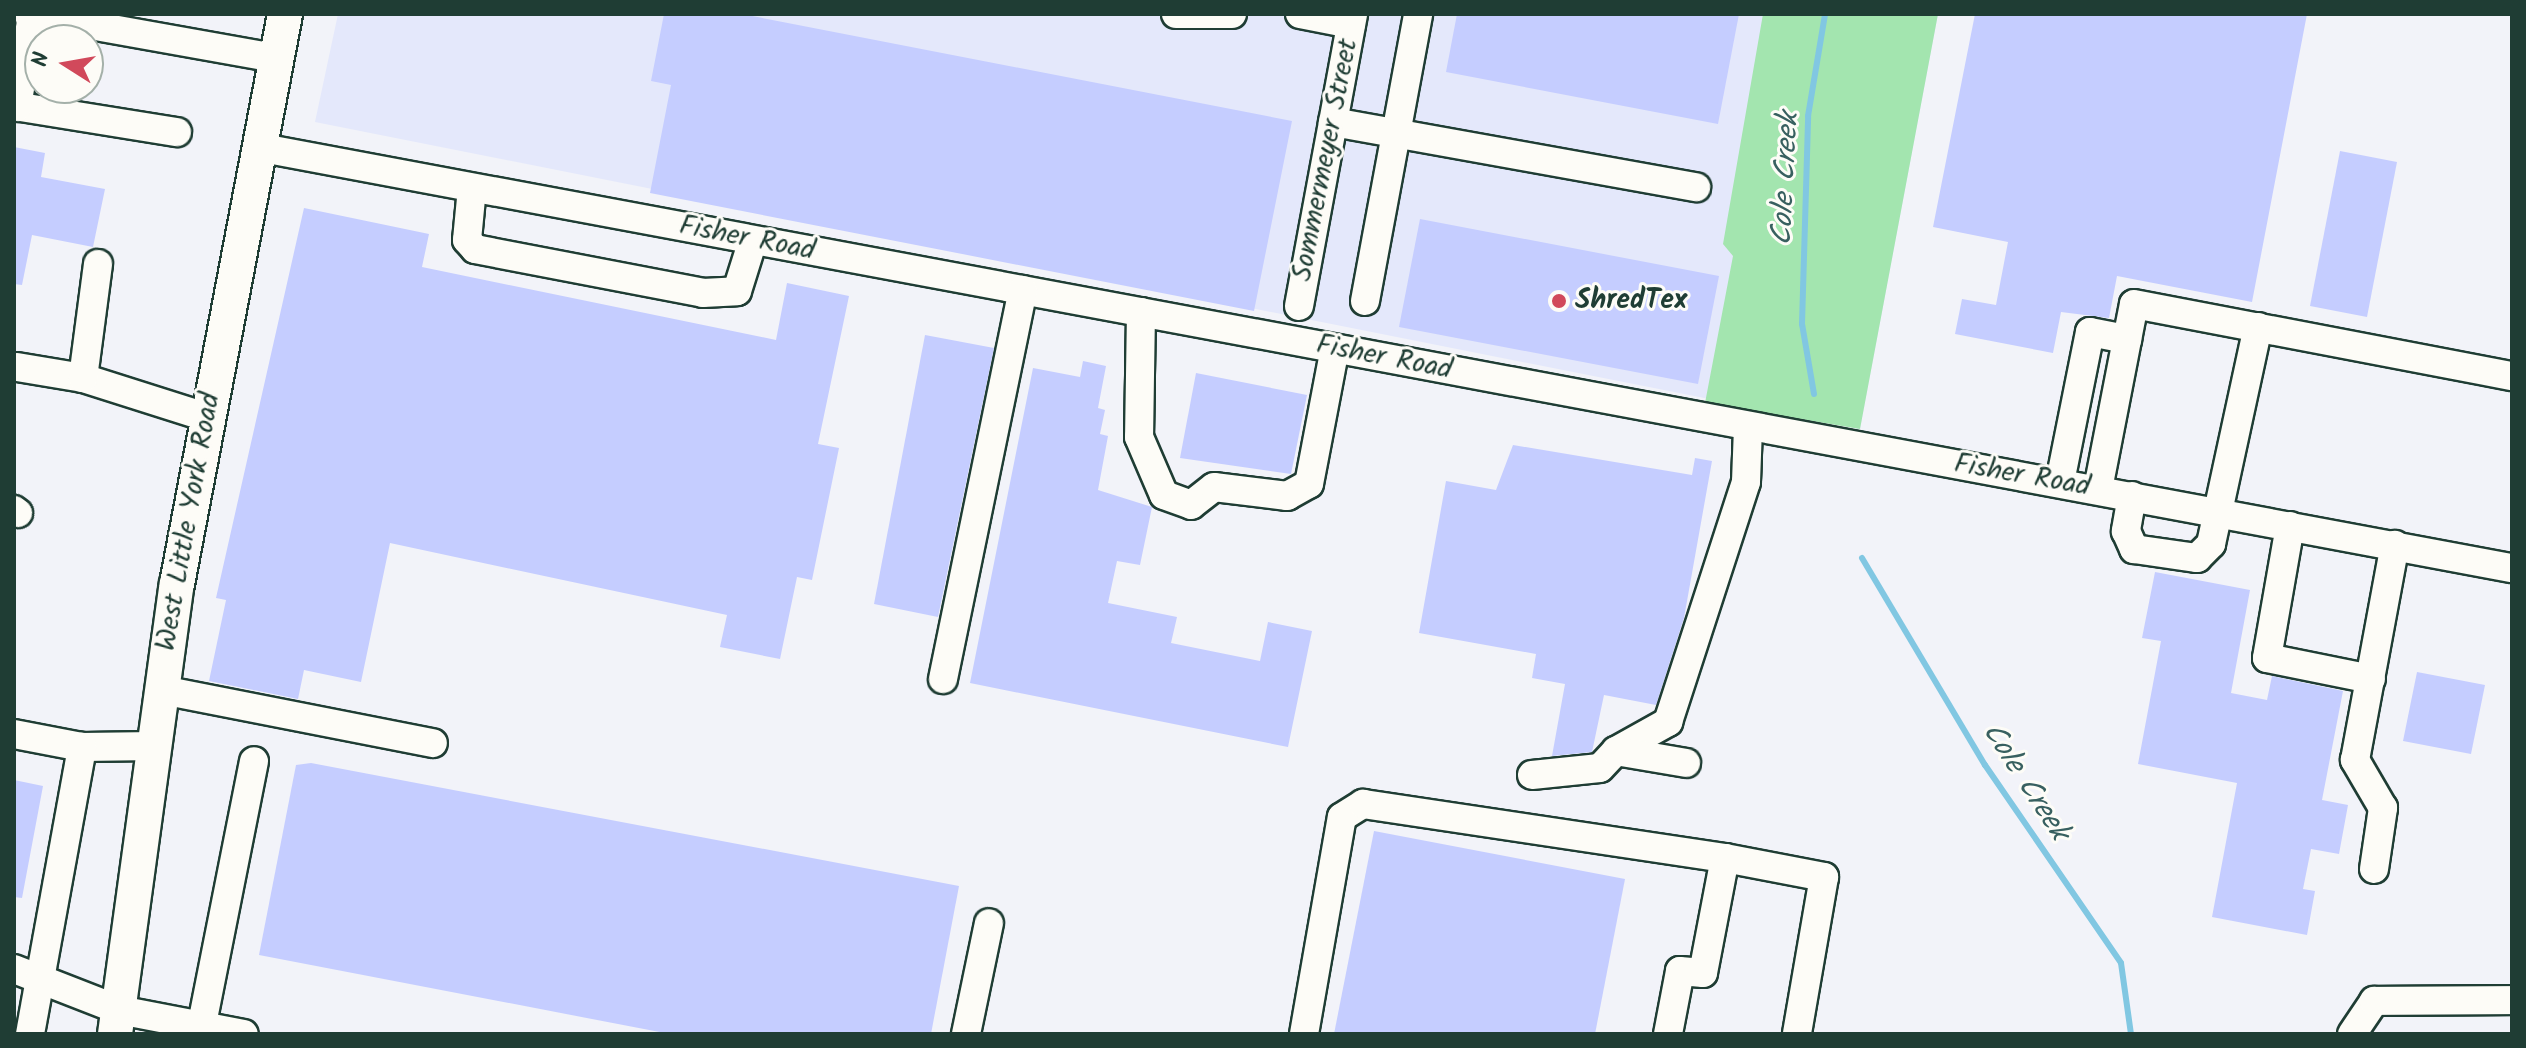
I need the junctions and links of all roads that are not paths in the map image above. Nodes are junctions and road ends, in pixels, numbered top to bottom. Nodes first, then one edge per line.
1 (30, 14) edge
2 (285, 14) edge
3 (1176, 14) edge
4 (1232, 14) edge
5 (1300, 14) edge
6 (1418, 14) edge
7 (1352, 19) edge
8 (275, 58) junction
9 (15, 106) edge
10 (1333, 122) junction
11 (177, 132) dead end
12 (1396, 133) junction
13 (257, 147) junction
14 (1696, 187) dead end
15 (472, 188) junction
16 (753, 240) junction
17 (98, 264) dead end
18 (1023, 290) junction
19 (1365, 301) dead end
20 (1299, 306) dead end
21 (1141, 312) junction
22 (2258, 327) junction
23 (2127, 339) junction
24 (1335, 348) junction
25 (17, 367) dead end
26 (2512, 376) edge
27 (83, 378) junction
28 (206, 417) junction
29 (1748, 428) junction
30 (2060, 482) junction
31 (2098, 489) junction
32 (2132, 496) junction
33 (2221, 513) junction
34 (2290, 526) junction
35 (2395, 545) junction
36 (2512, 568) edge
37 (943, 679) dead end
38 (2371, 679) junction
39 (162, 690) junction
40 (14, 734) edge
41 (433, 743) dead end
42 (155, 746) junction
43 (82, 747) junction
44 (1616, 751) junction
45 (254, 761) dead end
46 (1686, 763) dead end
47 (1532, 775) dead end
48 (1725, 858) junction
49 (2374, 869) dead end
50 (989, 923) dead end
51 (28, 971) edge
52 (2512, 1000) edge
53 (117, 1022) edge
54 (200, 1030) edge
55 (30, 1034) edge
56 (244, 1034) edge
57 (966, 1034) edge
58 (1304, 1034) edge
59 (1668, 1034) edge
60 (1797, 1034) edge
61 (2352, 1034) edge

1 - 8 street
1 - 9 street
2 - 8 main road, West Little York Road
3 - 4 street
5 - 7 street
6 - 12 street
7 - 10 street, Sommermeyer Street
8 - 13 main road, West Little York Road
9 - 11 street
10 - 12 street
10 - 20 street, Sommermeyer Street
12 - 14 street
12 - 19 street
13 - 15 street, Fisher Road
13 - 28 main road, West Little York Road
15 - 16 street, Fisher Road
15 - 16 street
16 - 18 street, Fisher Road
17 - 27 street
18 - 21 street, Fisher Road
18 - 37 street
21 - 24 street, Fisher Road
21 - 24 street
22 - 23 street
22 - 26 street
22 - 33 street
23 - 30 street
23 - 31 street
24 - 29 street, Fisher Road
25 - 27 street
27 - 28 street
28 - 39 main road, West Little York Road
29 - 30 street, Fisher Road
29 - 44 street
30 - 31 street, Fisher Road
31 - 32 street, Fisher Road
32 - 33 street, Fisher Road
32 - 33 street
33 - 34 street, Fisher Road
34 - 35 street, Fisher Road
34 - 38 street
35 - 36 street, Fisher Road
35 - 38 street
38 - 49 street
39 - 41 street
39 - 42 main road, West Little York Road
40 - 43 street
42 - 43 street
42 - 53 main road, West Little York Road
43 - 51 street
44 - 46 street
44 - 47 street
45 - 54 street
48 - 58 street
48 - 59 street
48 - 60 street
50 - 57 street
51 - 53 street
51 - 55 street
52 - 61 street
53 - 54 street
54 - 56 street

